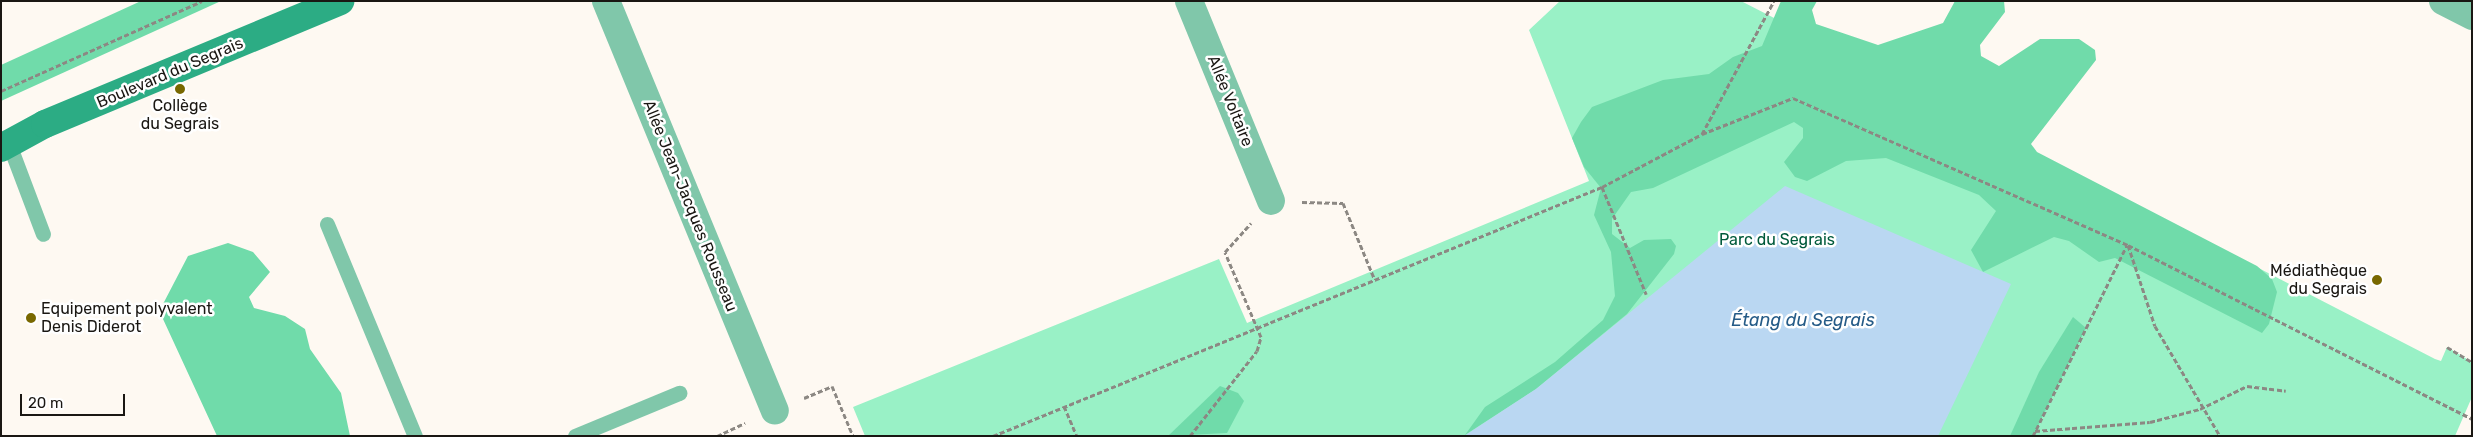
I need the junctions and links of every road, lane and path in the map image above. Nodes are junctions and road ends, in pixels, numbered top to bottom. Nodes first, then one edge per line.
1 (202, 1) edge
2 (340, 1) edge
3 (606, 1) edge
4 (1189, 1) edge
5 (1774, 1) edge
6 (2443, 1) edge
7 (2472, 16) edge
8 (1, 91) edge
9 (1702, 134) junction
10 (5, 146) edge
11 (1602, 187) junction
12 (1271, 201) junction
13 (327, 224) dead end
14 (43, 234) dead end
15 (2128, 245) junction
16 (1374, 278) junction
17 (1646, 294) dead end
18 (1257, 326) junction
19 (2447, 347) dead end
20 (2472, 362) edge
21 (2286, 391) dead end
22 (679, 393) dead end
23 (1064, 406) junction
24 (2200, 409) junction
25 (775, 411) dead end
26 (2472, 419) edge
27 (2036, 430) junction
28 (415, 436) edge
29 (576, 436) edge
30 (993, 436) edge
31 (1077, 436) edge
32 (1190, 436) edge
33 (2033, 436) edge
34 (2220, 436) edge

1 - 8 path
2 - 10 street, Boulevard du Segrais
3 - 25 street, Allée Jean-Jacques Rousseau
4 - 12 street, Allée Voltaire
5 - 9 path
6 - 7 street
9 - 11 path
9 - 15 path
10 - 14 lane
11 - 16 path
11 - 17 path
12 - 16 path
12 - 18 path
13 - 28 lane
15 - 24 path
15 - 26 path
15 - 27 path
16 - 18 path
18 - 23 path
18 - 32 path
19 - 20 path
21 - 24 path
22 - 29 lane
23 - 30 path
23 - 31 path
24 - 27 path
24 - 34 path
27 - 33 path

